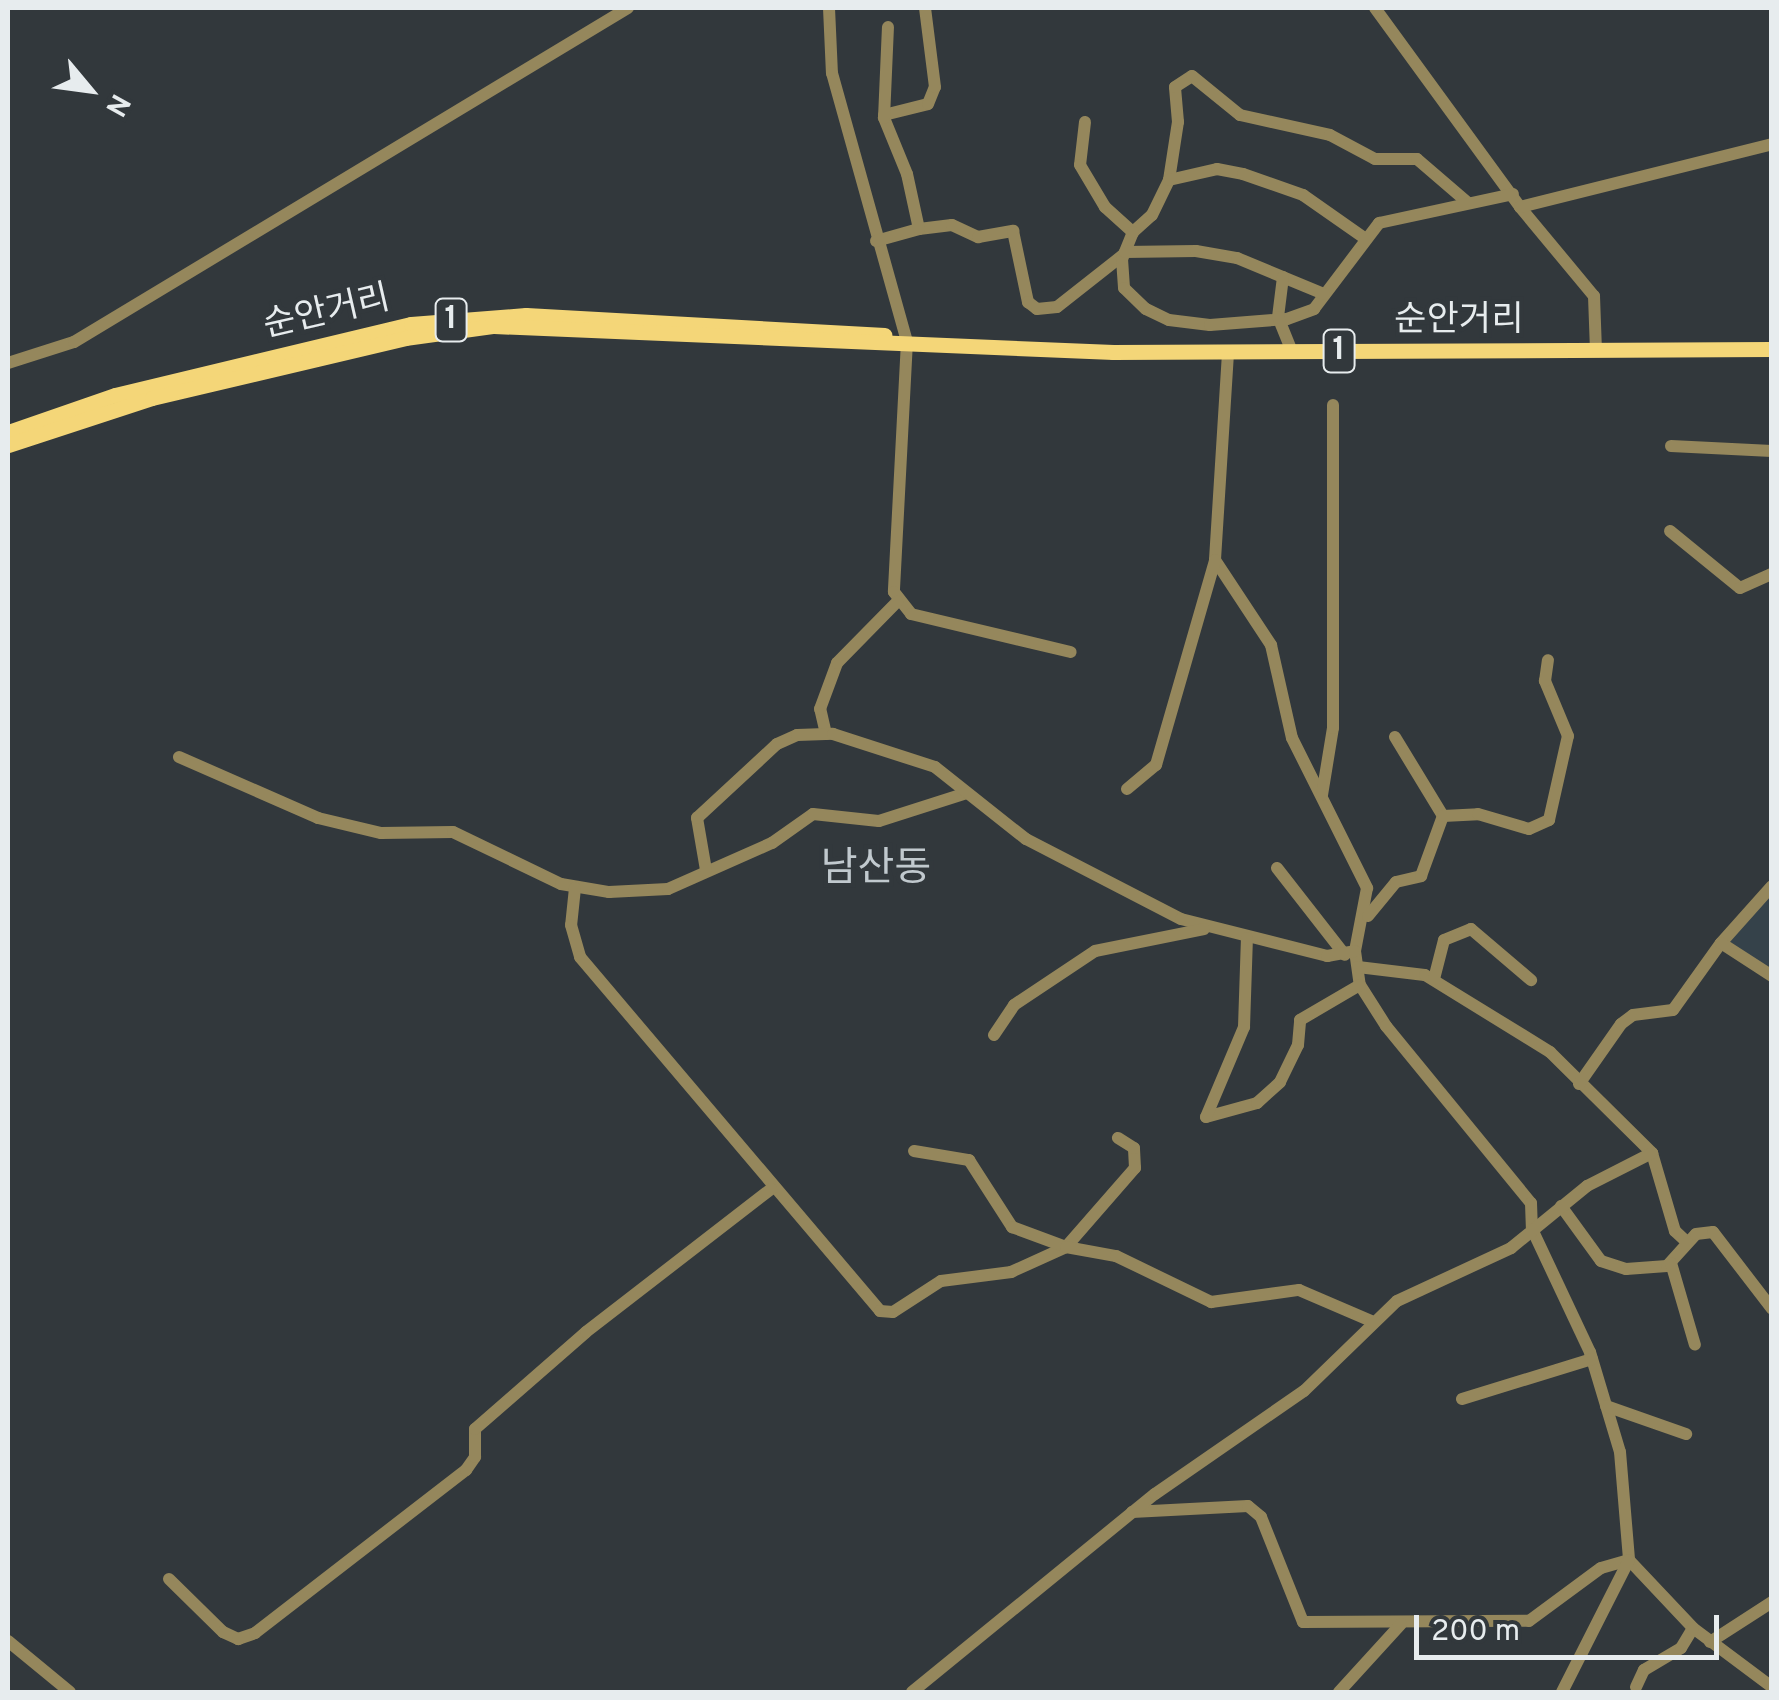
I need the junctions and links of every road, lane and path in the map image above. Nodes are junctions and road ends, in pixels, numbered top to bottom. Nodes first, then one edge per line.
1 (628, 8) edge
2 (829, 8) edge
3 (926, 8) edge
4 (1375, 8) edge
5 (888, 28) dead end
6 (884, 116) junction
7 (1086, 122) dead end
8 (1772, 144) edge
9 (1169, 180) junction
10 (1513, 194) junction
11 (1467, 202) junction
12 (1520, 207) junction
13 (918, 229) junction
14 (1132, 232) junction
15 (1362, 237) junction
16 (876, 240) junction
17 (1124, 254) junction
18 (1283, 277) junction
19 (1324, 294) junction
20 (1278, 317) junction
21 (908, 341) junction
22 (1772, 349) edge
23 (1596, 350) junction
24 (1292, 351) junction
25 (1228, 353) junction
26 (8, 362) edge
27 (1332, 405) dead end
28 (8, 432) edge
29 (8, 445) edge
30 (1671, 446) dead end
31 (1772, 452) edge
32 (1670, 530) dead end
33 (1215, 560) junction
34 (1772, 574) edge
35 (897, 602) junction
36 (1071, 652) dead end
37 (1548, 660) dead end
38 (826, 734) junction
39 (1395, 737) dead end
40 (179, 757) dead end
41 (1127, 789) dead end
42 (967, 793) junction
43 (1322, 795) junction
44 (1444, 816) junction
45 (1278, 868) dead end
46 (706, 870) junction
47 (1772, 886) edge
48 (575, 888) junction
49 (1366, 918) junction
50 (1206, 928) junction
51 (1248, 938) junction
52 (1721, 943) junction
53 (1350, 953) junction
54 (1358, 967) junction
55 (1772, 976) edge
56 (1434, 979) junction
57 (1531, 980) dead end
58 (1360, 985) junction
59 (994, 1035) dead end
60 (1579, 1084) junction
61 (1118, 1138) dead end
62 (914, 1150) dead end
63 (1652, 1152) junction
64 (772, 1189) junction
65 (1561, 1206) junction
66 (1532, 1229) junction
67 (1688, 1242) junction
68 (1066, 1247) junction
69 (1671, 1263) junction
70 (1772, 1309) edge
71 (1371, 1321) junction
72 (1695, 1346) dead end
73 (1592, 1359) junction
74 (1462, 1398) dead end
75 (1606, 1406) junction
76 (1686, 1434) dead end
77 (1132, 1512) junction
78 (1629, 1560) junction
79 (169, 1579) dead end
80 (1772, 1602) edge
81 (1401, 1624) junction
82 (1693, 1628) junction
83 (8, 1641) edge
84 (1710, 1642) junction
85 (1636, 1687) dead end
86 (1772, 1687) edge
87 (70, 1692) edge
88 (912, 1692) edge
89 (1339, 1692) edge
90 (1562, 1692) edge

1 - 26 street
2 - 16 street
3 - 6 street
4 - 10 street
5 - 6 street
6 - 13 street
7 - 14 street
8 - 12 street
9 - 11 street
9 - 14 street
9 - 15 street
10 - 11 street
10 - 12 street
11 - 15 street
12 - 23 street
13 - 16 street
13 - 17 street
14 - 17 street
15 - 19 street
16 - 21 street
17 - 18 street
17 - 20 street
18 - 19 street
18 - 20 street
19 - 20 street
20 - 24 street
21 - 25 main road, 순안거리 / 1
21 - 28 main road, 순안거리 / 1
21 - 29 main road, 순안거리 / 1
21 - 35 street
22 - 23 main road, 순안거리 / 1
23 - 24 main road, 순안거리 / 1
24 - 25 main road, 순안거리 / 1
25 - 33 street
27 - 43 street
30 - 31 street
32 - 34 street
33 - 41 street
33 - 43 street
35 - 36 street
35 - 38 street
37 - 44 street
38 - 42 street
38 - 46 street
39 - 44 street
40 - 48 street
42 - 46 street
42 - 50 street
43 - 49 street
44 - 49 street
45 - 53 street
46 - 48 street
47 - 52 street
48 - 64 street
49 - 53 street
50 - 51 street
50 - 59 street
51 - 53 street
51 - 58 street
52 - 55 street
52 - 60 street
53 - 54 street
54 - 56 street
54 - 58 street
56 - 57 street
56 - 60 street
58 - 66 street
60 - 63 street
61 - 68 street
62 - 68 street
63 - 65 street
63 - 67 street
64 - 68 street
64 - 79 street
65 - 66 street
65 - 69 street
66 - 71 street
66 - 73 street
67 - 69 street
67 - 70 street
68 - 71 street
69 - 72 street
71 - 77 street
73 - 74 street
73 - 75 street
75 - 76 street
75 - 78 street
77 - 81 street
77 - 88 street
78 - 81 street
78 - 82 street
78 - 90 street
80 - 84 street
81 - 89 street
82 - 84 street
82 - 85 street
83 - 87 street
84 - 86 street

